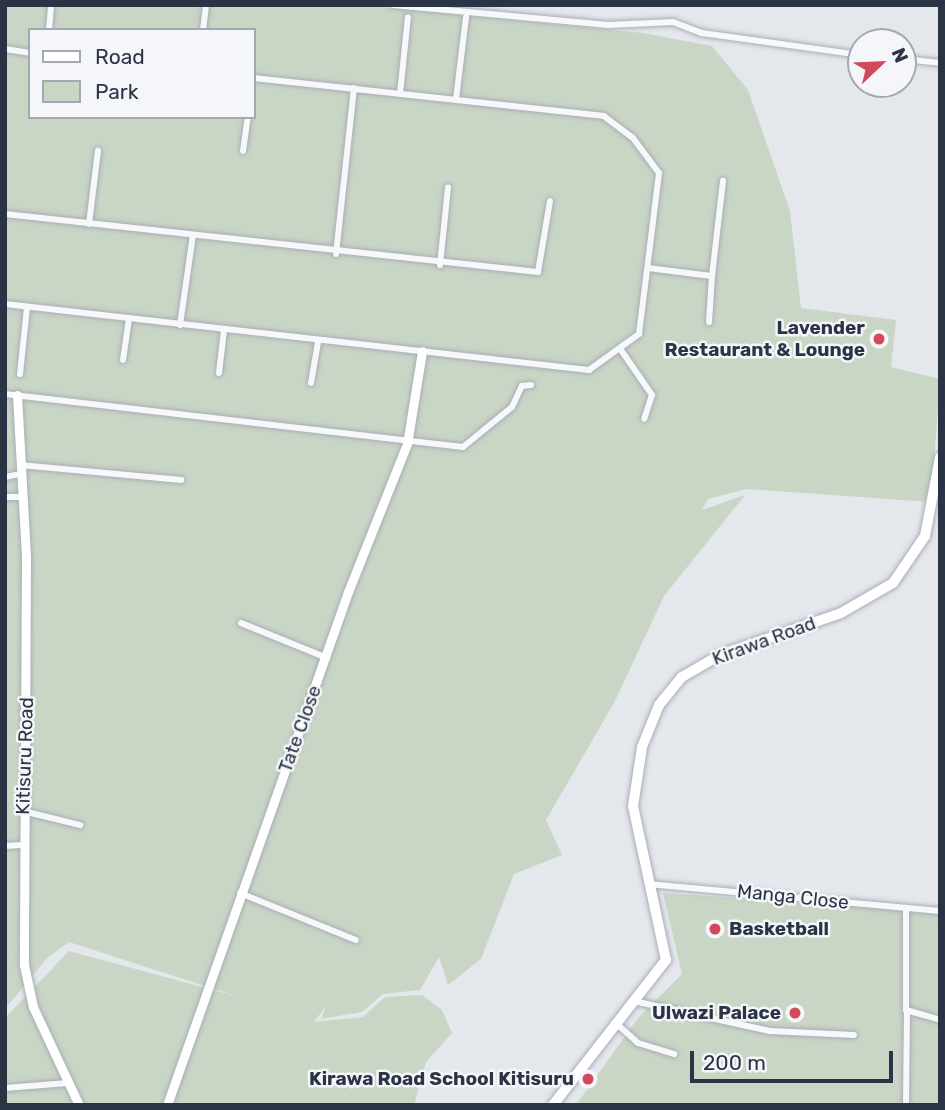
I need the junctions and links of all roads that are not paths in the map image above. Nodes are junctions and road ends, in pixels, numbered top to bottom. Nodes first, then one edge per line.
1 (51, 5) edge
2 (206, 5) edge
3 (393, 5) edge
4 (408, 17) dead end
5 (466, 17) dead end
6 (49, 28) edge
7 (203, 28) edge
8 (5, 49) edge
9 (28, 53) edge
10 (847, 53) edge
11 (917, 61) edge
12 (940, 63) edge
13 (256, 79) edge
14 (354, 88) junction
15 (400, 94) junction
16 (456, 99) junction
17 (248, 119) edge
18 (98, 151) dead end
19 (243, 151) dead end
20 (723, 181) dead end
21 (447, 187) dead end
22 (550, 201) dead end
23 (5, 214) edge
24 (89, 223) junction
25 (193, 235) junction
26 (336, 254) junction
27 (440, 265) junction
28 (648, 268) junction
29 (712, 276) junction
30 (5, 304) edge
31 (27, 307) junction
32 (129, 319) junction
33 (709, 322) dead end
34 (180, 325) junction
35 (225, 330) junction
36 (318, 342) junction
37 (621, 350) junction
38 (422, 351) junction
39 (123, 360) dead end
40 (219, 373) dead end
41 (20, 374) dead end
42 (311, 383) dead end
43 (531, 385) dead end
44 (5, 394) edge
45 (17, 395) junction
46 (644, 419) dead end
47 (407, 444) junction
48 (940, 457) edge
49 (20, 470) junction
50 (5, 477) edge
51 (181, 480) dead end
52 (5, 497) edge
53 (22, 497) junction
54 (936, 508) edge
55 (241, 624) dead end
56 (327, 658) junction
57 (23, 811) junction
58 (80, 825) dead end
59 (22, 845) junction
60 (5, 846) edge
61 (646, 884) junction
62 (240, 893) junction
63 (906, 909) junction
64 (940, 911) edge
65 (356, 940) dead end
66 (638, 1002) junction
67 (907, 1012) junction
68 (940, 1020) edge
69 (618, 1025) junction
70 (854, 1035) dead end
71 (674, 1054) dead end
72 (68, 1083) junction
73 (5, 1088) edge
74 (79, 1105) edge
75 (167, 1105) edge
76 (553, 1105) edge
77 (906, 1105) edge

1 - 6 street
2 - 7 street
3 - 10 street
4 - 15 street
5 - 16 street
8 - 9 street
11 - 12 street
13 - 14 street
14 - 15 street
14 - 26 street
15 - 16 street
16 - 28 street
17 - 19 street
18 - 24 street
20 - 29 street
21 - 27 street
22 - 27 street
23 - 24 street
24 - 25 street
25 - 26 street
25 - 34 street
26 - 27 street
28 - 29 street
28 - 37 street
29 - 33 street
30 - 31 street
31 - 32 street
31 - 41 street
32 - 34 street
32 - 39 street
34 - 35 street
35 - 36 street
35 - 40 street
36 - 38 street
36 - 42 street
37 - 38 street
37 - 46 street
38 - 47 street, Tate Close
43 - 47 street
44 - 45 street
45 - 47 street
45 - 49 street, Kitisuru Road
47 - 56 street, Tate Close
48 - 54 main road, Kirawa Road
49 - 50 street
49 - 51 street
49 - 53 street, Kitisuru Road
52 - 53 street
53 - 57 street, Kitisuru Road
54 - 61 main road, Kirawa Road
55 - 56 street
56 - 62 street, Tate Close
57 - 58 street
57 - 59 street, Kitisuru Road
59 - 60 street
59 - 72 street, Kitisuru Road
61 - 63 street, Manga Close
61 - 66 main road, Kirawa Road
62 - 65 street
62 - 75 street, Tate Close
63 - 64 street, Manga Close
63 - 67 street
66 - 69 main road, Kirawa Road
66 - 70 street
67 - 68 street
67 - 77 street
69 - 71 street
69 - 76 main road, Kirawa Road
72 - 73 street
72 - 74 street, Kitisuru Road

